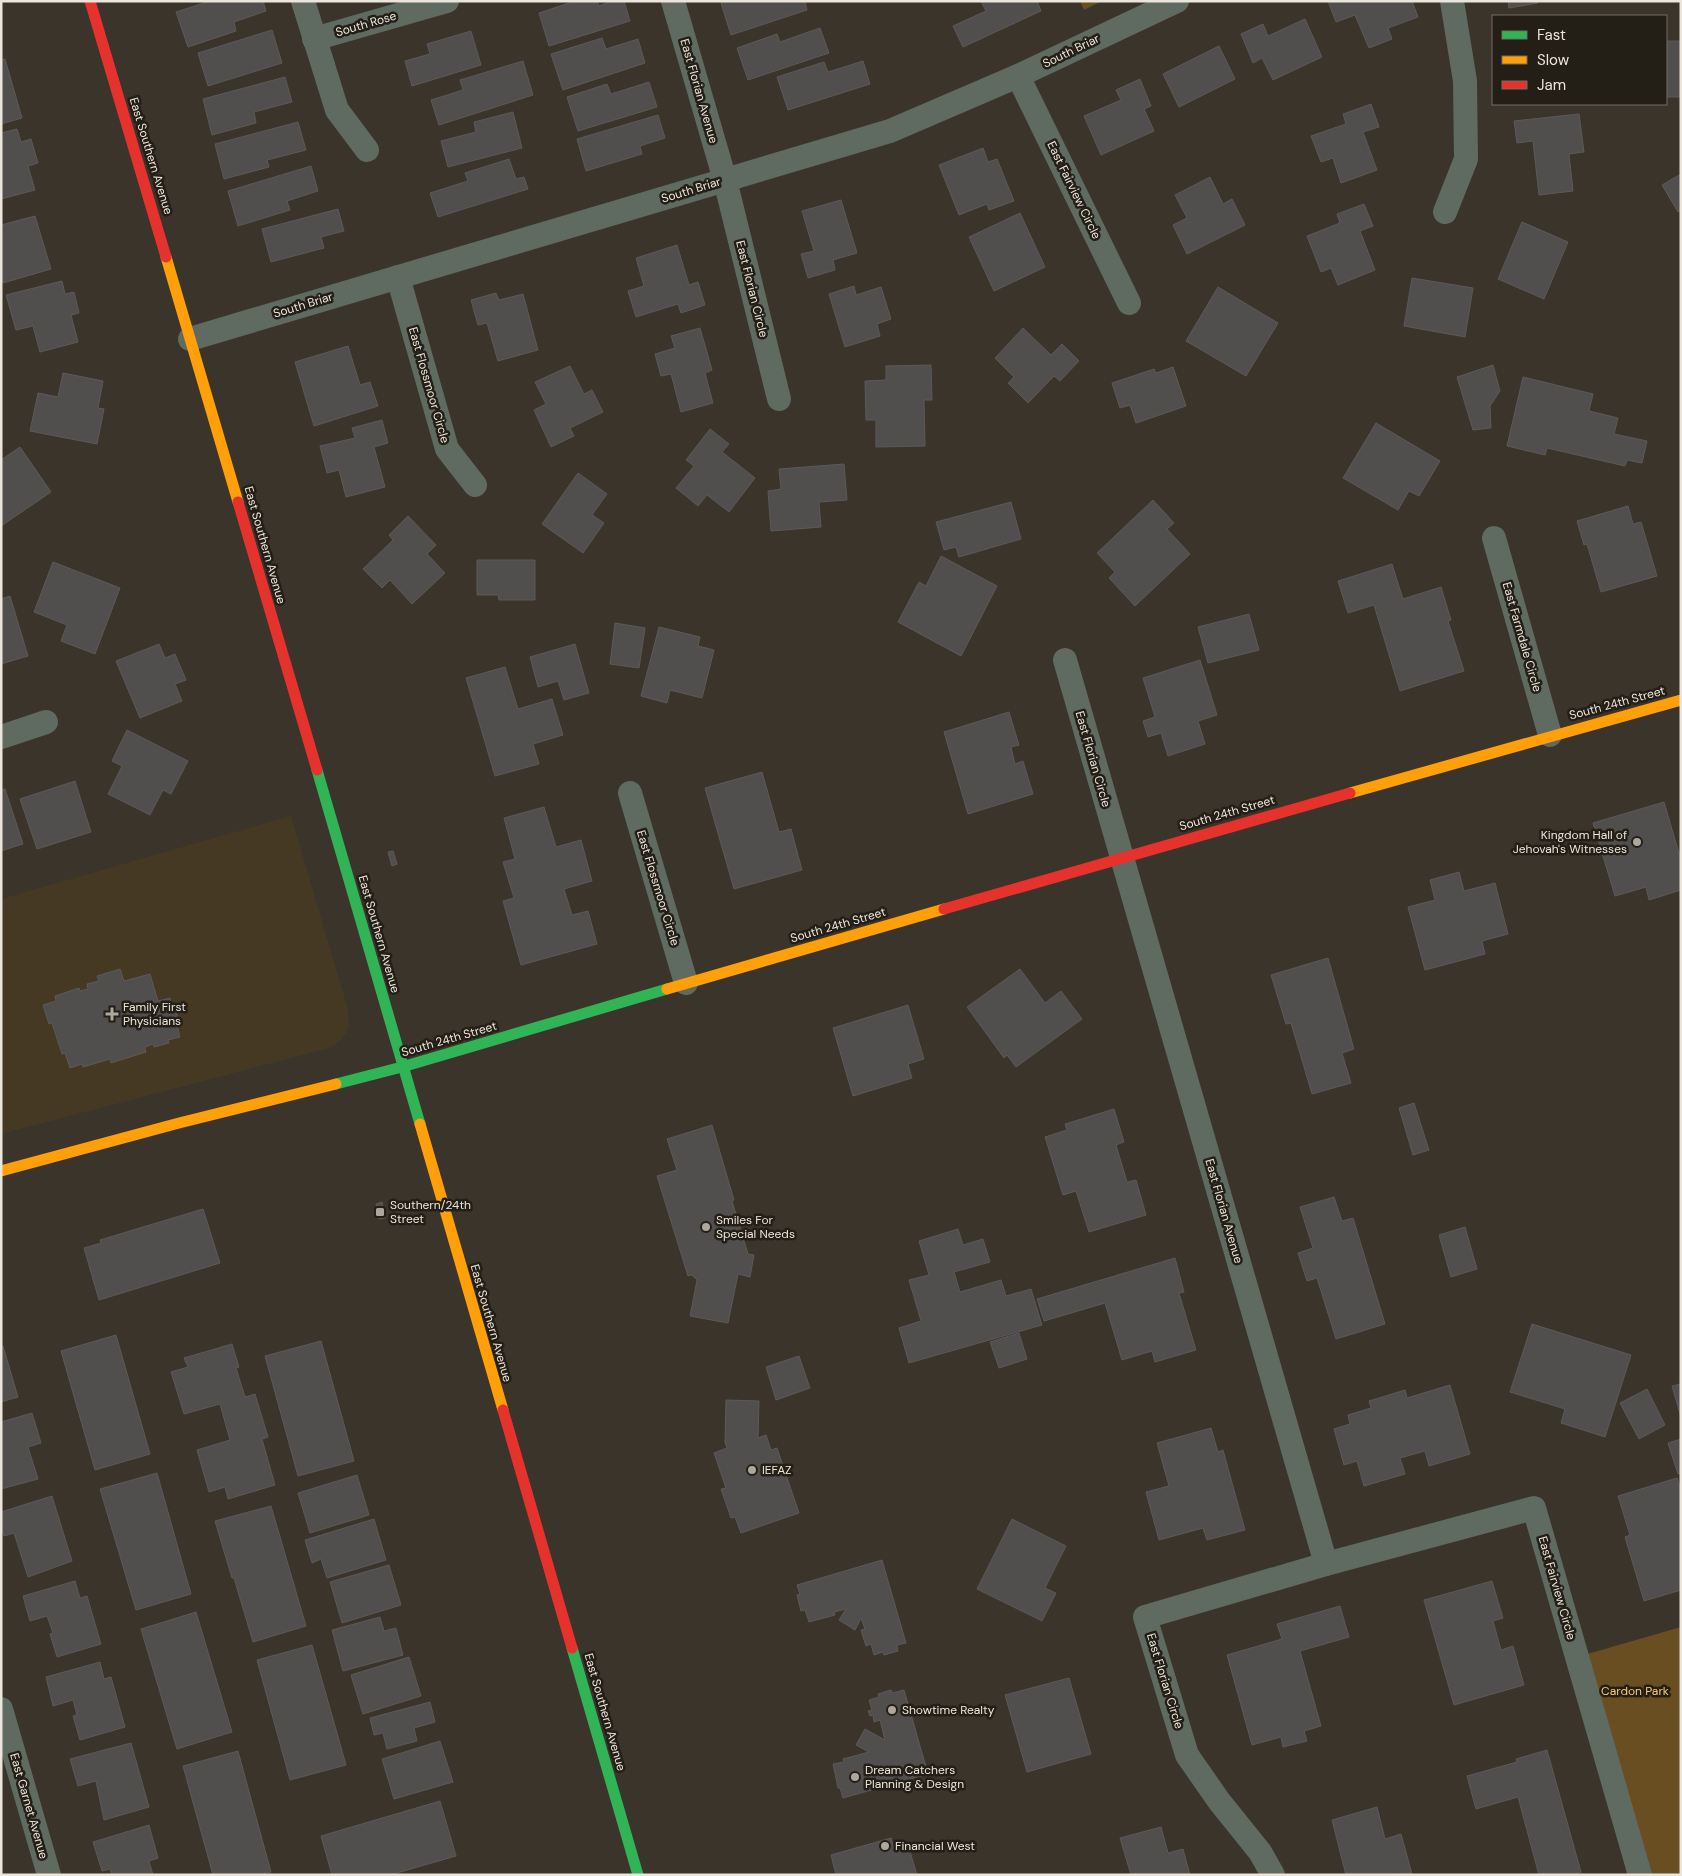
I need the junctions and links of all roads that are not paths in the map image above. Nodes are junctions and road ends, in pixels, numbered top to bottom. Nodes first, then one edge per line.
1 (90, 1) edge
2 (303, 1) edge
3 (447, 1) edge
4 (673, 1) edge
5 (1177, 1) edge
6 (1452, 1) edge
7 (314, 38) junction
8 (1018, 76) junction
9 (368, 150) dead end
10 (724, 180) junction
11 (1444, 212) dead end
12 (398, 277) junction
13 (1129, 303) dead end
14 (190, 339) junction
15 (779, 399) dead end
16 (475, 485) dead end
17 (1494, 538) dead end
18 (1065, 660) dead end
19 (1681, 700) edge
20 (46, 722) dead end
21 (1550, 735) junction
22 (1, 737) edge
23 (630, 793) dead end
24 (1122, 857) junction
25 (686, 982) junction
26 (402, 1067) junction
27 (1, 1171) edge
28 (1326, 1564) junction
29 (1, 1709) edge
30 (49, 1875) edge
31 (638, 1875) edge
32 (1273, 1875) edge
33 (1640, 1875) edge

1 - 14 main road, East Southern Avenue
2 - 7 street
3 - 7 street, South Rose
4 - 10 street, East Florian Avenue
5 - 8 street, South Briar
6 - 11 street
7 - 9 street
8 - 10 street, South Briar
8 - 13 street, East Fairview Circle
10 - 12 street, South Briar
10 - 15 street, East Florian Circle
12 - 14 street, South Briar
12 - 16 street, East Flossmoor Circle
14 - 26 main road, East Southern Avenue
17 - 21 street, East Farmdale Circle
18 - 24 street, East Florian Circle
19 - 21 main road, South 24th Street
20 - 22 street
21 - 24 main road, South 24th Street
23 - 25 street, East Flossmoor Circle
24 - 25 main road, South 24th Street
24 - 28 street, East Florian Avenue
25 - 26 main road, South 24th Street
26 - 27 main road, South 24th Street
26 - 31 main road, East Southern Avenue
28 - 32 street, East Florian Circle
28 - 33 street, East Fairview Circle
29 - 30 street, East Garnet Avenue

